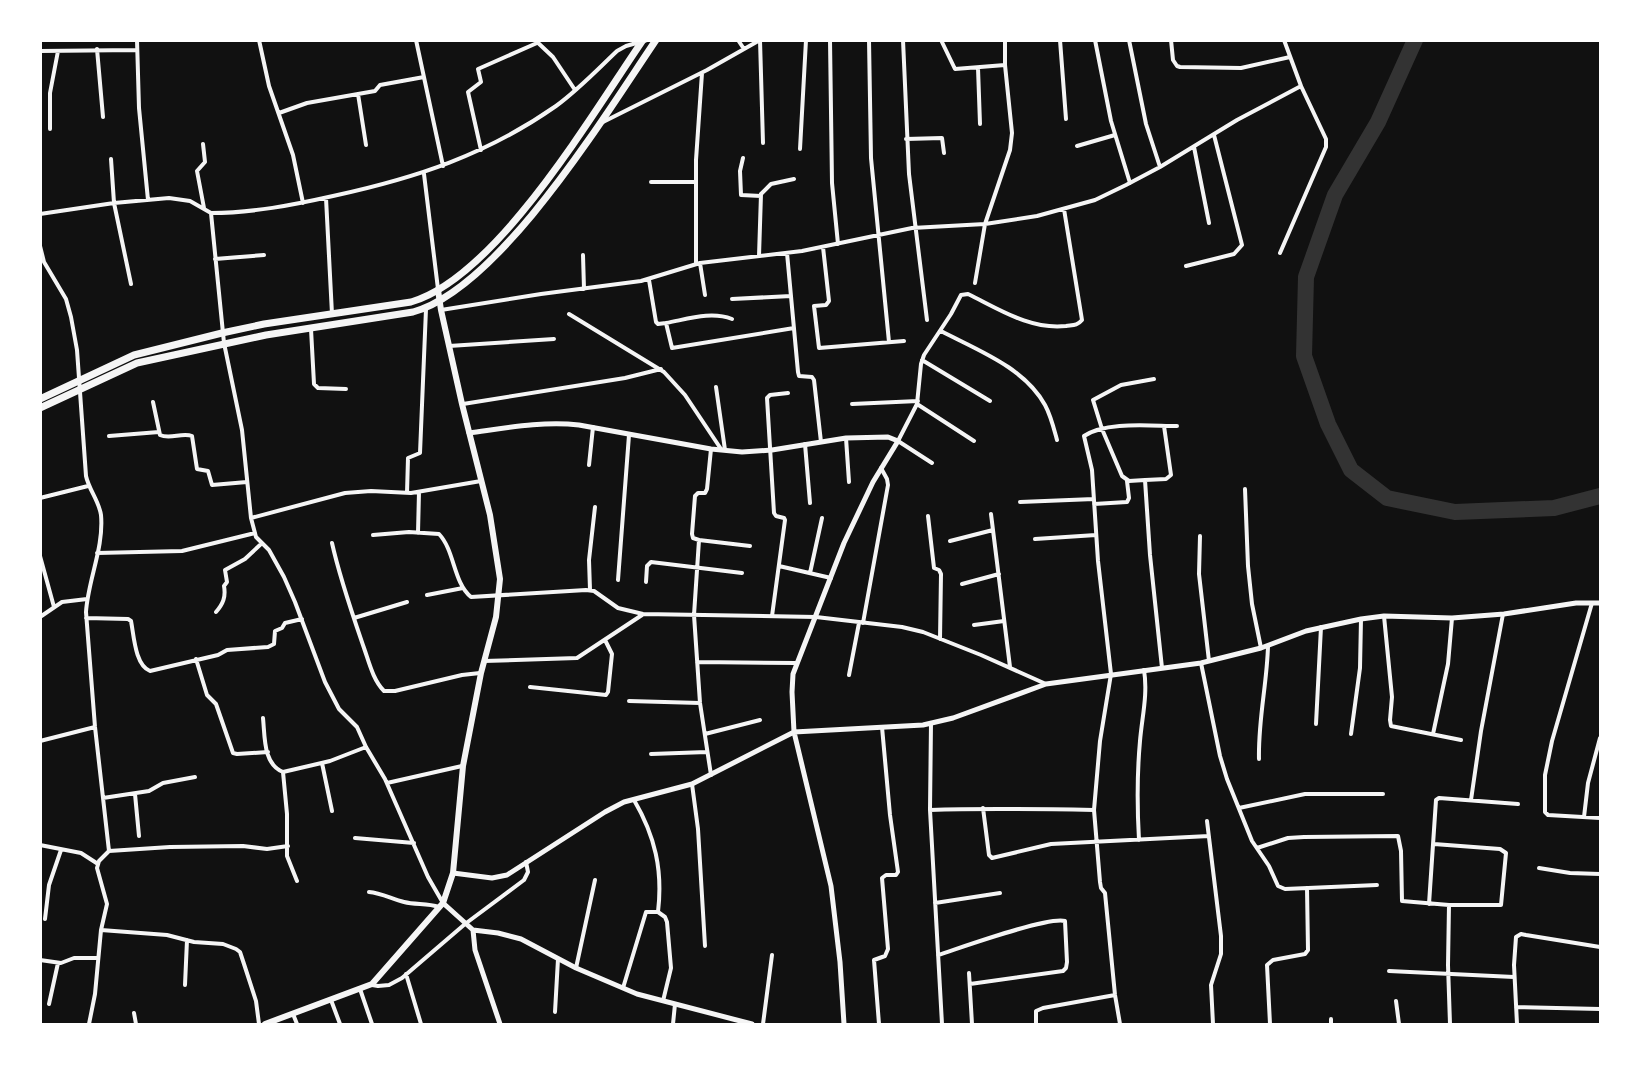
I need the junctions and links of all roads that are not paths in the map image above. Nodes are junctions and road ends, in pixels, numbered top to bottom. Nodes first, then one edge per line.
1 (137, 40) edge
2 (259, 40) edge
3 (416, 40) edge
4 (648, 40) edge
5 (656, 40) edge
6 (738, 40) edge
7 (806, 40) edge
8 (830, 40) edge
9 (869, 40) edge
10 (903, 40) edge
11 (941, 40) edge
12 (1005, 40) edge
13 (1060, 40) edge
14 (1095, 40) edge
15 (1129, 40) edge
16 (1171, 40) edge
17 (1284, 40) edge
18 (643, 41) edge
19 (760, 41) edge
20 (536, 42) edge
21 (744, 49) junction
22 (97, 50) junction
23 (137, 50) junction
24 (40, 51) edge
25 (58, 51) junction
26 (1290, 57) junction
27 (1005, 65) junction
28 (978, 68) junction
29 (702, 73) junction
30 (424, 77) junction
31 (1301, 86) junction
32 (575, 90) junction
33 (358, 94) junction
34 (279, 113) junction
35 (103, 117) dead end
36 (1066, 119) dead end
37 (599, 124) junction
38 (981, 124) dead end
39 (50, 129) dead end
40 (1114, 135) junction
41 (1214, 135) junction
42 (906, 139) junction
43 (763, 143) dead end
44 (203, 144) dead end
45 (366, 145) dead end
46 (1077, 146) dead end
47 (1194, 147) junction
48 (800, 149) dead end
49 (482, 150) junction
50 (944, 153) dead end
51 (743, 158) dead end
52 (111, 159) dead end
53 (443, 166) junction
54 (1160, 167) junction
55 (424, 174) junction
56 (794, 179) dead end
57 (651, 182) dead end
58 (696, 182) junction
59 (1130, 183) junction
60 (761, 196) junction
61 (326, 198) junction
62 (148, 200) junction
63 (114, 203) junction
64 (303, 203) junction
65 (204, 209) junction
66 (1064, 209) junction
67 (211, 213) junction
68 (40, 214) edge
69 (1209, 223) dead end
70 (986, 224) junction
71 (916, 228) junction
72 (878, 235) junction
73 (838, 244) junction
74 (40, 246) edge
75 (823, 247) junction
76 (787, 253) junction
77 (1280, 253) dead end
78 (264, 255) dead end
79 (583, 255) dead end
80 (759, 256) junction
81 (215, 259) junction
82 (698, 263) junction
83 (1185, 266) dead end
84 (648, 280) junction
85 (975, 283) dead end
86 (131, 284) dead end
87 (584, 289) junction
88 (438, 290) junction
89 (705, 295) dead end
90 (791, 296) junction
91 (732, 299) dead end
92 (439, 301) junction
93 (426, 309) junction
94 (441, 310) junction
95 (332, 314) junction
96 (568, 314) dead end
97 (732, 319) dead end
98 (927, 320) dead end
99 (666, 323) junction
100 (311, 328) junction
101 (794, 328) junction
102 (941, 331) junction
103 (222, 333) junction
104 (554, 339) dead end
105 (904, 341) dead end
106 (889, 342) junction
107 (224, 343) junction
108 (449, 346) junction
109 (922, 360) junction
110 (660, 369) junction
111 (1154, 379) dead end
112 (79, 381) junction
113 (716, 387) dead end
114 (346, 389) dead end
115 (80, 390) junction
116 (789, 393) dead end
117 (42, 396) edge
118 (990, 401) dead end
119 (52, 402) junction
120 (153, 402) dead end
121 (917, 402) junction
122 (462, 404) junction
123 (852, 404) dead end
124 (40, 408) edge
125 (1164, 426) junction
126 (1176, 426) dead end
127 (593, 427) junction
128 (1102, 429) junction
129 (159, 432) junction
130 (469, 433) junction
131 (629, 435) junction
132 (109, 436) dead end
133 (846, 438) junction
134 (1057, 440) dead end
135 (898, 441) junction
136 (974, 441) dead end
137 (820, 442) junction
138 (805, 444) junction
139 (711, 449) junction
140 (724, 450) junction
141 (772, 450) junction
142 (932, 463) dead end
143 (589, 465) dead end
144 (881, 468) junction
145 (1145, 480) junction
146 (481, 481) junction
147 (1127, 481) junction
148 (247, 482) junction
149 (849, 482) dead end
150 (88, 486) junction
151 (1245, 489) dead end
152 (419, 492) junction
153 (407, 493) junction
154 (40, 498) edge
155 (1094, 501) junction
156 (1020, 502) dead end
157 (810, 503) dead end
158 (595, 507) dead end
159 (991, 514) dead end
160 (928, 516) dead end
161 (251, 518) junction
162 (822, 518) dead end
163 (993, 531) junction
164 (255, 533) junction
165 (418, 533) junction
166 (373, 535) dead end
167 (1096, 535) junction
168 (1200, 536) dead end
169 (1035, 539) dead end
170 (699, 540) junction
171 (950, 541) dead end
172 (332, 543) dead end
173 (261, 544) junction
174 (750, 546) dead end
175 (97, 554) junction
176 (40, 555) edge
177 (779, 566) junction
178 (696, 567) junction
179 (742, 573) dead end
180 (810, 573) junction
181 (999, 574) junction
182 (831, 578) junction
183 (618, 580) dead end
184 (646, 582) dead end
185 (962, 584) dead end
186 (463, 588) junction
187 (590, 590) junction
188 (427, 595) dead end
189 (500, 596) junction
190 (87, 599) junction
191 (407, 602) dead end
192 (1592, 602) junction
193 (1600, 603) edge
194 (54, 607) junction
195 (216, 612) dead end
196 (643, 614) junction
197 (1504, 614) junction
198 (694, 615) junction
199 (772, 616) junction
200 (1384, 616) junction
201 (40, 617) edge
202 (816, 617) junction
203 (86, 618) junction
204 (354, 618) junction
205 (1452, 618) junction
206 (302, 619) junction
207 (1361, 619) junction
208 (1005, 621) junction
209 (861, 623) junction
210 (974, 626) dead end
211 (1321, 627) junction
212 (940, 639) junction
213 (605, 640) junction
214 (1268, 646) junction
215 (1261, 648) junction
216 (196, 659) junction
217 (484, 661) junction
218 (1209, 661) junction
219 (697, 662) junction
220 (796, 663) junction
221 (1201, 663) junction
222 (1010, 668) junction
223 (1162, 668) junction
224 (1144, 670) junction
225 (481, 673) junction
226 (1111, 674) junction
227 (849, 675) dead end
228 (1046, 684) junction
229 (530, 687) dead end
230 (629, 701) dead end
231 (700, 703) junction
232 (263, 718) dead end
233 (760, 720) dead end
234 (931, 723) junction
235 (1316, 724) dead end
236 (882, 727) junction
237 (95, 728) junction
238 (794, 732) junction
239 (1351, 734) dead end
240 (1433, 734) junction
241 (705, 735) junction
242 (1600, 738) edge
243 (1461, 740) dead end
244 (40, 741) edge
245 (366, 747) junction
246 (268, 752) junction
247 (707, 752) junction
248 (651, 754) dead end
249 (1259, 759) dead end
250 (322, 763) junction
251 (463, 766) junction
252 (283, 772) junction
253 (711, 775) junction
254 (195, 777) dead end
255 (387, 783) junction
256 (693, 784) junction
257 (135, 794) junction
258 (1383, 794) dead end
259 (104, 798) junction
260 (634, 800) junction
261 (1471, 800) junction
262 (1518, 804) dead end
263 (983, 808) junction
264 (1239, 808) junction
265 (930, 810) junction
266 (1094, 810) junction
267 (332, 811) dead end
268 (1584, 817) junction
269 (1600, 818) edge
270 (1207, 821) dead end
271 (139, 836) dead end
272 (1209, 836) junction
273 (355, 838) dead end
274 (1139, 840) junction
275 (1097, 842) junction
276 (414, 843) junction
277 (1434, 844) junction
278 (40, 845) edge
279 (288, 846) junction
280 (1257, 848) junction
281 (61, 850) junction
282 (109, 851) junction
283 (526, 862) junction
284 (98, 864) junction
285 (1539, 868) dead end
286 (453, 873) junction
287 (1600, 874) edge
288 (595, 880) dead end
289 (297, 881) dead end
290 (1377, 885) dead end
291 (1307, 888) junction
292 (369, 892) dead end
293 (999, 893) dead end
294 (935, 903) junction
295 (1429, 904) junction
296 (441, 905) junction
297 (1449, 905) junction
298 (658, 912) junction
299 (45, 919) dead end
300 (465, 924) junction
301 (101, 930) junction
302 (473, 930) junction
303 (187, 940) junction
304 (705, 946) dead end
305 (1600, 947) edge
306 (772, 955) dead end
307 (938, 955) junction
308 (98, 958) junction
309 (559, 958) junction
310 (40, 960) edge
311 (58, 963) junction
312 (576, 968) junction
313 (1389, 971) dead end
314 (969, 973) dead end
315 (406, 974) junction
316 (1448, 974) junction
317 (1514, 977) junction
318 (372, 984) junction
319 (970, 984) junction
320 (185, 985) dead end
321 (623, 988) junction
322 (360, 989) junction
323 (1115, 995) junction
324 (331, 1000) junction
325 (663, 1001) junction
326 (1395, 1001) dead end
327 (49, 1004) dead end
328 (675, 1005) junction
329 (1516, 1007) junction
330 (1600, 1009) edge
331 (555, 1012) dead end
332 (134, 1013) dead end
333 (293, 1014) junction
334 (89, 1024) edge
335 (136, 1024) edge
336 (259, 1024) edge
337 (266, 1024) edge
338 (297, 1024) edge
339 (340, 1024) edge
340 (372, 1024) edge
341 (421, 1024) edge
342 (500, 1024) edge
343 (673, 1024) edge
344 (753, 1024) edge
345 (763, 1024) edge
346 (844, 1024) edge
347 (879, 1024) edge
348 (942, 1024) edge
349 (972, 1024) edge
350 (1036, 1024) edge
351 (1120, 1024) edge
352 (1213, 1024) edge
353 (1270, 1024) edge
354 (1399, 1024) edge
355 (1450, 1024) edge
356 (1517, 1024) edge

1 - 23 street
2 - 34 street
3 - 30 street
4 - 18 street
5 - 37 main road
6 - 21 street
7 - 48 street
8 - 73 street
9 - 72 street
10 - 42 street
11 - 28 street
12 - 27 street
13 - 36 street
14 - 40 street
15 - 54 street
16 - 26 street
17 - 26 street
18 - 32 street
18 - 88 main road
19 - 21 street
19 - 43 street
20 - 32 street
20 - 49 street
21 - 29 street
22 - 23 street
22 - 25 street
22 - 35 street
23 - 62 street
24 - 25 street
25 - 39 street
26 - 31 street
27 - 28 street
27 - 70 street
28 - 38 street
29 - 37 street
29 - 58 street
30 - 33 street
30 - 53 street
31 - 41 street
31 - 77 street
32 - 49 street
33 - 34 street
33 - 45 street
34 - 64 street
37 - 92 main road
40 - 46 street
40 - 59 street
41 - 47 street
41 - 83 street
42 - 50 street
42 - 71 street
44 - 65 street
47 - 54 street
47 - 69 street
49 - 53 street
51 - 60 street
52 - 63 street
53 - 55 street
54 - 59 street
55 - 61 street
55 - 88 street
56 - 60 street
57 - 58 street
58 - 82 street
59 - 66 street
60 - 80 street
61 - 64 street
61 - 95 street
62 - 63 street
62 - 65 street
63 - 68 street
63 - 86 street
64 - 67 street
65 - 67 street
66 - 70 street
66 - 102 street
67 - 81 street
70 - 71 street
70 - 85 street
71 - 72 street
71 - 98 street
72 - 73 street
72 - 106 street
73 - 75 street
74 - 112 street
75 - 76 street
75 - 106 street
76 - 80 street
76 - 90 street
78 - 81 street
79 - 87 street
80 - 82 street
81 - 103 street
82 - 84 street
82 - 89 street
84 - 87 street
84 - 99 street
87 - 94 street
88 - 92 main road
88 - 95 main road
90 - 91 street
90 - 101 street
92 - 93 main road
92 - 94 main road
93 - 100 main road
93 - 153 street
94 - 108 main road
95 - 103 main road
96 - 110 street
97 - 99 street
99 - 101 street
100 - 107 main road
100 - 114 street
101 - 137 street
102 - 109 street
102 - 134 street
103 - 107 street
103 - 112 main road
104 - 108 street
105 - 106 street
107 - 115 main road
107 - 148 street
108 - 122 main road
109 - 118 street
109 - 121 street
110 - 122 street
110 - 140 street
111 - 128 street
112 - 115 street
112 - 117 main road
113 - 140 street
115 - 119 main road
115 - 150 street
116 - 141 street
117 - 119 street
119 - 124 main road
120 - 129 street
121 - 123 street
121 - 135 street
121 - 136 street
122 - 130 main road
125 - 126 street
125 - 128 street
125 - 145 street
127 - 130 street
127 - 131 street
127 - 143 street
128 - 147 street
128 - 155 street
129 - 132 street
129 - 148 street
130 - 146 main road
131 - 139 street
131 - 183 street
133 - 135 street
133 - 137 street
133 - 149 street
135 - 142 street
135 - 144 street
137 - 138 street
138 - 141 street
138 - 157 street
139 - 140 street
139 - 170 street
140 - 141 street
141 - 177 street
144 - 182 street
144 - 209 street
145 - 147 street
145 - 223 street
146 - 152 street
146 - 189 main road
147 - 155 street
148 - 161 street
150 - 154 street
150 - 175 street
151 - 215 street
152 - 153 street
152 - 165 street
153 - 161 street
155 - 156 street
155 - 167 street
158 - 187 street
159 - 163 street
160 - 212 street
161 - 164 street
162 - 180 street
163 - 171 street
163 - 181 street
164 - 173 street
164 - 175 street
165 - 166 street
165 - 186 street
167 - 169 street
167 - 226 street
168 - 218 street
170 - 174 street
170 - 178 street
172 - 204 street
173 - 195 street
173 - 206 street
175 - 190 street
176 - 194 street
177 - 180 street
177 - 199 street
178 - 179 street
178 - 184 street
178 - 198 street
180 - 182 street
181 - 185 street
181 - 208 street
182 - 202 street
186 - 188 street
186 - 189 street
187 - 189 street
187 - 196 street
189 - 217 main road
190 - 194 street
190 - 203 street
191 - 204 street
192 - 193 street
192 - 197 street
192 - 268 street
194 - 201 street
196 - 198 street
196 - 213 street
197 - 205 street
197 - 261 street
198 - 199 street
198 - 219 street
199 - 202 street
200 - 205 street
200 - 207 street
200 - 240 street
202 - 209 street
202 - 220 street
203 - 216 street
203 - 237 street
204 - 225 street
205 - 240 street
206 - 216 street
206 - 245 street
207 - 211 street
207 - 239 street
208 - 210 street
208 - 222 street
209 - 212 street
209 - 227 street
211 - 214 street
211 - 235 street
212 - 222 street
213 - 217 street
213 - 229 street
214 - 215 street
214 - 249 street
215 - 218 street
216 - 246 street
217 - 225 main road
218 - 221 street
219 - 220 street
219 - 231 street
220 - 238 street
221 - 223 street
221 - 264 street
222 - 228 street
223 - 224 street
224 - 226 street
224 - 274 street
225 - 251 main road
226 - 228 street
226 - 266 street
228 - 234 street
230 - 231 street
231 - 241 street
232 - 246 street
233 - 241 street
234 - 236 street
234 - 265 street
236 - 238 street
236 - 347 street
237 - 244 street
237 - 259 street
238 - 253 street
238 - 346 street
240 - 243 street
241 - 247 street
242 - 268 street
245 - 250 street
245 - 255 street
246 - 252 street
247 - 248 street
247 - 253 street
250 - 252 street
250 - 267 street
251 - 255 street
251 - 286 main road
252 - 279 street
253 - 256 street
254 - 257 street
255 - 276 street
256 - 260 street
256 - 304 street
257 - 259 street
257 - 271 street
258 - 264 street
259 - 282 street
260 - 283 street
260 - 298 street
261 - 262 street
261 - 277 street
263 - 265 street
263 - 266 street
263 - 275 street
264 - 280 street
265 - 294 street
266 - 275 street
268 - 269 street
270 - 272 street
272 - 274 street
272 - 352 street
273 - 276 street
274 - 275 street
275 - 323 street
276 - 296 street
277 - 295 street
277 - 297 street
278 - 281 street
279 - 282 street
279 - 289 street
280 - 291 street
280 - 295 street
281 - 284 street
281 - 299 street
282 - 284 street
283 - 286 street
283 - 300 street
284 - 301 street
285 - 287 street
286 - 296 main road
288 - 312 street
290 - 291 street
291 - 353 street
292 - 296 street
293 - 294 street
294 - 307 street
295 - 297 street
296 - 300 street
296 - 318 main road
297 - 316 street
298 - 321 street
298 - 325 street
300 - 302 street
300 - 315 street
301 - 303 street
301 - 308 street
302 - 309 street
302 - 342 street
303 - 320 street
303 - 336 street
305 - 317 street
306 - 345 street
307 - 319 street
307 - 348 street
308 - 311 street
308 - 334 street
309 - 312 street
309 - 331 street
310 - 311 street
311 - 327 street
312 - 321 street
313 - 316 street
314 - 319 street
315 - 318 street
315 - 341 street
316 - 317 street
316 - 355 street
317 - 329 street
318 - 322 main road
319 - 349 street
321 - 325 street
322 - 324 main road
322 - 340 street
323 - 350 street
323 - 351 street
324 - 333 main road
324 - 339 street
325 - 328 street
326 - 354 street
328 - 343 street
328 - 344 street
329 - 330 street
329 - 356 street
332 - 335 street
333 - 337 main road
333 - 338 street

